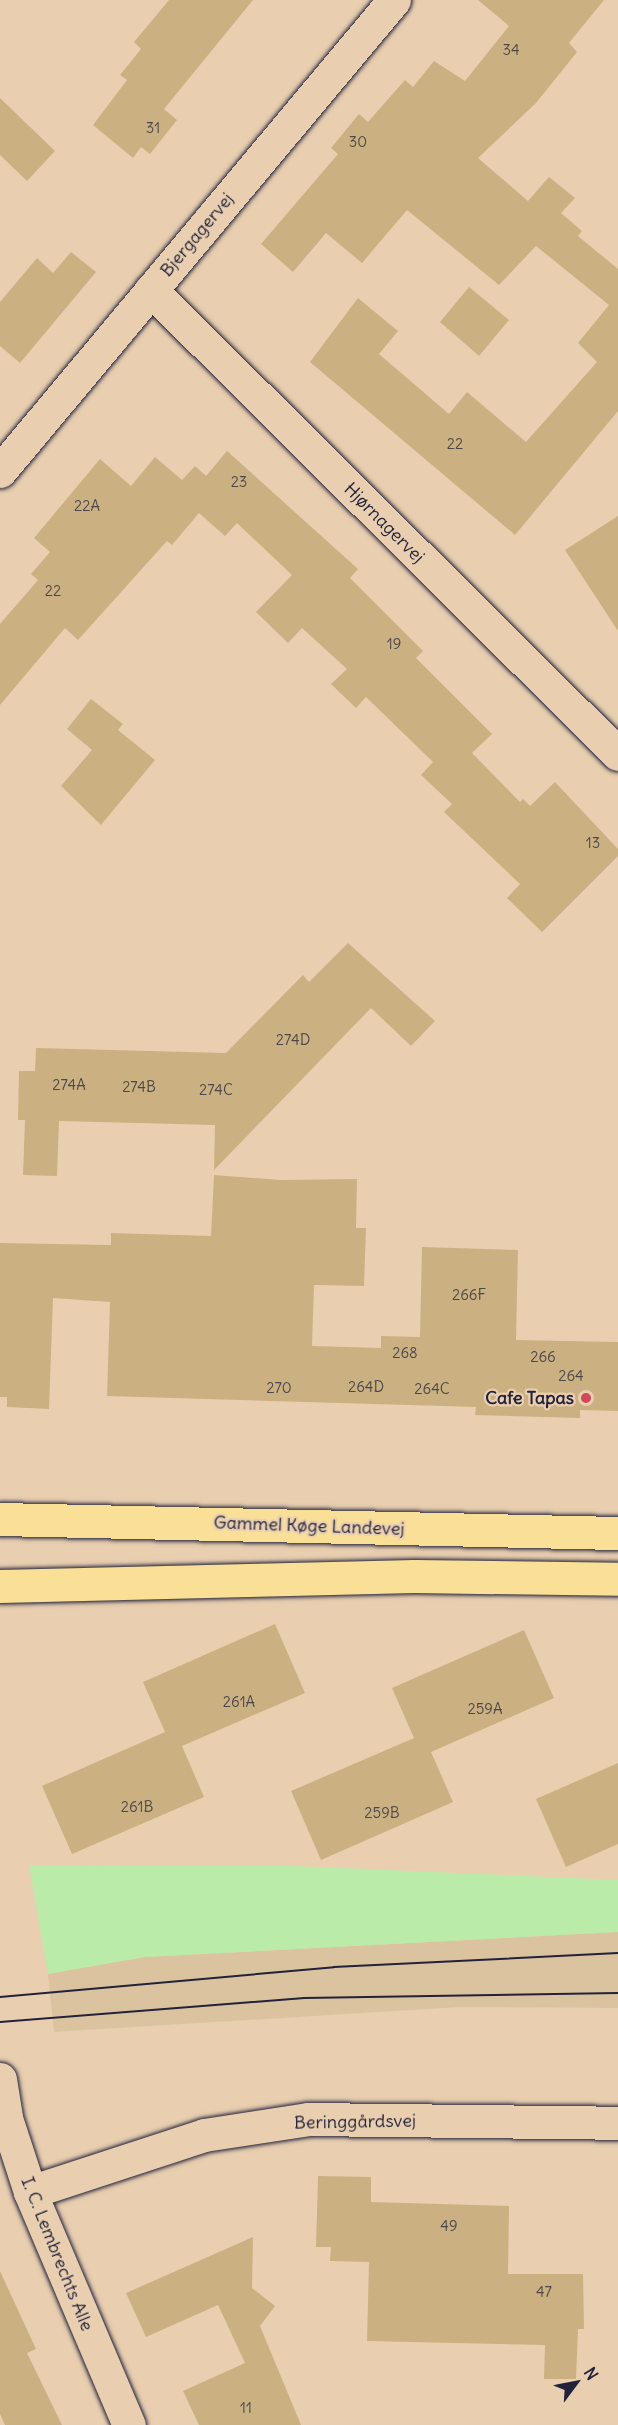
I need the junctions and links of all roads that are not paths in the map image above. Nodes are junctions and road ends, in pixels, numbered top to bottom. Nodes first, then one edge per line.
1 (394, 0) edge
2 (151, 290) junction
3 (0, 471) edge
4 (618, 754) edge
5 (0, 1519) edge
6 (618, 1533) edge
7 (618, 1579) edge
8 (0, 1586) edge
9 (0, 2079) edge
10 (618, 2123) edge
11 (30, 2192) junction
12 (129, 2425) edge

1 - 2 street, Bjergagervej
2 - 3 street, Bjergagervej
2 - 4 street, Hjørnagervej
5 - 6 main road, Gammel Køge Landevej
7 - 8 main road
9 - 11 street, I. C. Lembrechts Alle
10 - 11 street, Beringgårdsvej
11 - 12 street, I. C. Lembrechts Alle

